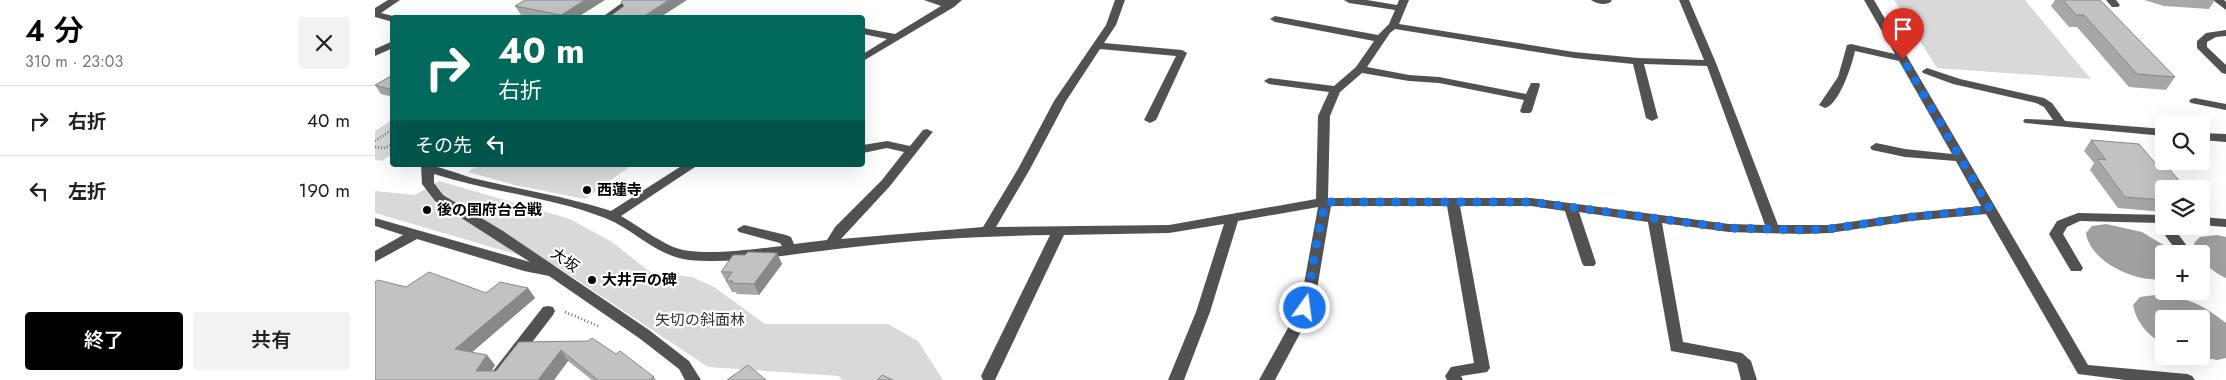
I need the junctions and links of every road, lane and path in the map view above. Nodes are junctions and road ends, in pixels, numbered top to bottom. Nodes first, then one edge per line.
1 (395, 0) edge
2 (632, 0) edge
3 (929, 0) edge
4 (1120, 0) edge
5 (1349, 0) edge
6 (1595, 0) edge
7 (1684, 0) edge
8 (1869, 0) edge
9 (2218, 0) edge
10 (1607, 1) edge
11 (954, 2) edge
12 (1401, 4) edge
13 (2226, 6) edge
14 (375, 13) edge
15 (610, 15) edge
16 (390, 18) edge
17 (1275, 19) dead end
18 (1393, 26) junction
19 (865, 31) edge
20 (2226, 33) edge
21 (896, 37) junction
22 (1381, 39) junction
23 (1096, 45) junction
24 (390, 46) edge
25 (375, 53) edge
26 (865, 57) edge
27 (1903, 59) junction
28 (1638, 60) junction
29 (1711, 63) junction
30 (1360, 69) junction
31 (1927, 70) dead end
32 (2226, 71) edge
33 (1269, 81) dead end
34 (1535, 85) dead end
35 (1336, 90) junction
36 (1530, 98) junction
37 (2195, 101) dead end
38 (1825, 105) dead end
39 (2226, 107) edge
40 (1526, 111) dead end
41 (1651, 118) dead end
42 (1150, 120) dead end
43 (2029, 121) dead end
44 (2061, 123) junction
45 (390, 131) edge
46 (927, 132) dead end
47 (2155, 132) edge
48 (2210, 137) edge
49 (2226, 138) edge
50 (375, 141) edge
51 (390, 145) edge
52 (1876, 146) dead end
53 (375, 147) edge
54 (865, 148) edge
55 (912, 151) junction
56 (1960, 158) junction
57 (427, 167) edge
58 (689, 167) edge
59 (1324, 202) junction
60 (1453, 202) junction
61 (1571, 208) junction
62 (1990, 209) junction
63 (612, 216) junction
64 (1654, 217) junction
65 (1232, 219) junction
66 (2155, 221) edge
67 (375, 222) edge
68 (2210, 222) edge
69 (2226, 223) edge
70 (744, 229) dead end
71 (1773, 229) junction
72 (987, 231) junction
73 (1059, 231) junction
74 (415, 234) junction
75 (831, 245) junction
76 (790, 250) junction
77 (375, 257) edge
78 (1589, 264) dead end
79 (2076, 268) dead end
80 (555, 273) junction
81 (548, 311) dead end
82 (989, 376) dead end
83 (2155, 379) edge
84 (494, 380) edge
85 (693, 380) edge
86 (1176, 380) edge
87 (1267, 380) edge
88 (1455, 380) edge
89 (1749, 380) edge
90 (2187, 380) edge

1 - 14 street
2 - 15 street
3 - 11 street
4 - 23 street
5 - 12 street
6 - 10 street
7 - 29 street
8 - 27 street
9 - 13 street
11 - 21 street
12 - 18 street
14 - 16 street
17 - 22 street
18 - 22 street
18 - 28 street
19 - 21 street
20 - 32 street
21 - 26 street
22 - 30 street
23 - 42 street
23 - 72 street
24 - 25 street
27 - 38 street
27 - 56 street
28 - 29 street
28 - 41 street
29 - 71 street
30 - 35 street
30 - 36 street
31 - 44 street
33 - 35 street
34 - 36 street
35 - 59 street
36 - 40 street
37 - 39 street
43 - 44 street
44 - 47 street
45 - 50 path
46 - 55 street
48 - 49 street
51 - 53 path
52 - 56 street
54 - 55 street
55 - 75 street
56 - 62 street
57 - 63 street
57 - 80 street, 大坂
58 - 63 street
59 - 60 street
59 - 65 street
59 - 87 street
60 - 61 street
60 - 88 street
61 - 64 street
61 - 78 street
62 - 71 street
62 - 83 street
63 - 76 street
64 - 71 street
64 - 89 street
65 - 73 street
65 - 86 street
66 - 79 street
67 - 74 street
68 - 69 street
70 - 76 street
72 - 73 street
72 - 75 street
73 - 82 street
74 - 77 street
74 - 80 street
75 - 76 street
80 - 85 street, 大坂
81 - 84 street
83 - 90 street

